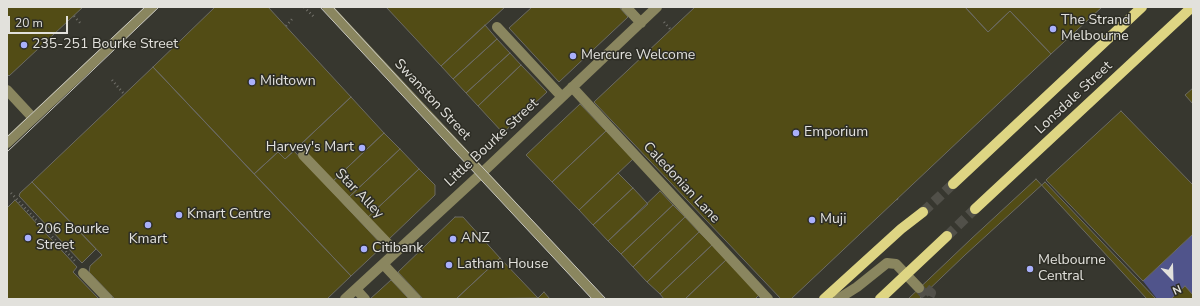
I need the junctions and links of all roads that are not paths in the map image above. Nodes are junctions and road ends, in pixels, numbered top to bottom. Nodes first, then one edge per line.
1 (152, 7) edge
2 (327, 7) edge
3 (626, 7) edge
4 (658, 7) edge
5 (1142, 7) edge
6 (1192, 7) edge
7 (641, 23) junction
8 (497, 27) dead end
9 (572, 87) junction
10 (7, 90) edge
11 (562, 97) junction
12 (33, 118) junction
13 (7, 143) edge
14 (303, 155) dead end
15 (481, 173) junction
16 (953, 184) tunnel mouth
17 (975, 209) tunnel mouth
18 (923, 212) tunnel mouth
19 (947, 236) tunnel mouth
20 (396, 252) junction
21 (383, 264) junction
22 (83, 273) road end
23 (905, 275) junction
24 (919, 288) tunnel mouth
25 (356, 289) junction
26 (108, 299) edge
27 (345, 299) edge
28 (365, 299) edge
29 (416, 299) edge
30 (599, 299) edge
31 (768, 299) edge
32 (824, 299) edge
33 (838, 299) edge
34 (880, 299) edge

1 - 12 street
2 - 15 street, Swanston Street
3 - 7 street
4 - 7 street, Little Bourke Street
5 - 16 main road, Lonsdale Street
6 - 17 main road, Lonsdale Street
7 - 9 street, Little Bourke Street
8 - 11 street
9 - 11 street, Little Bourke Street
9 - 31 street, Caledonian Lane
10 - 12 street
11 - 15 street, Little Bourke Street
12 - 13 street
14 - 20 street, Star Alley
15 - 20 street, Little Bourke Street
15 - 30 street, Swanston Street
18 - 32 main road
19 - 23 main road
20 - 21 street, Little Bourke Street
21 - 25 street, Little Bourke Street
21 - 29 street
22 - 26 street
23 - 24 street
23 - 33 street
23 - 34 main road
25 - 27 street, Little Bourke Street
25 - 28 street

